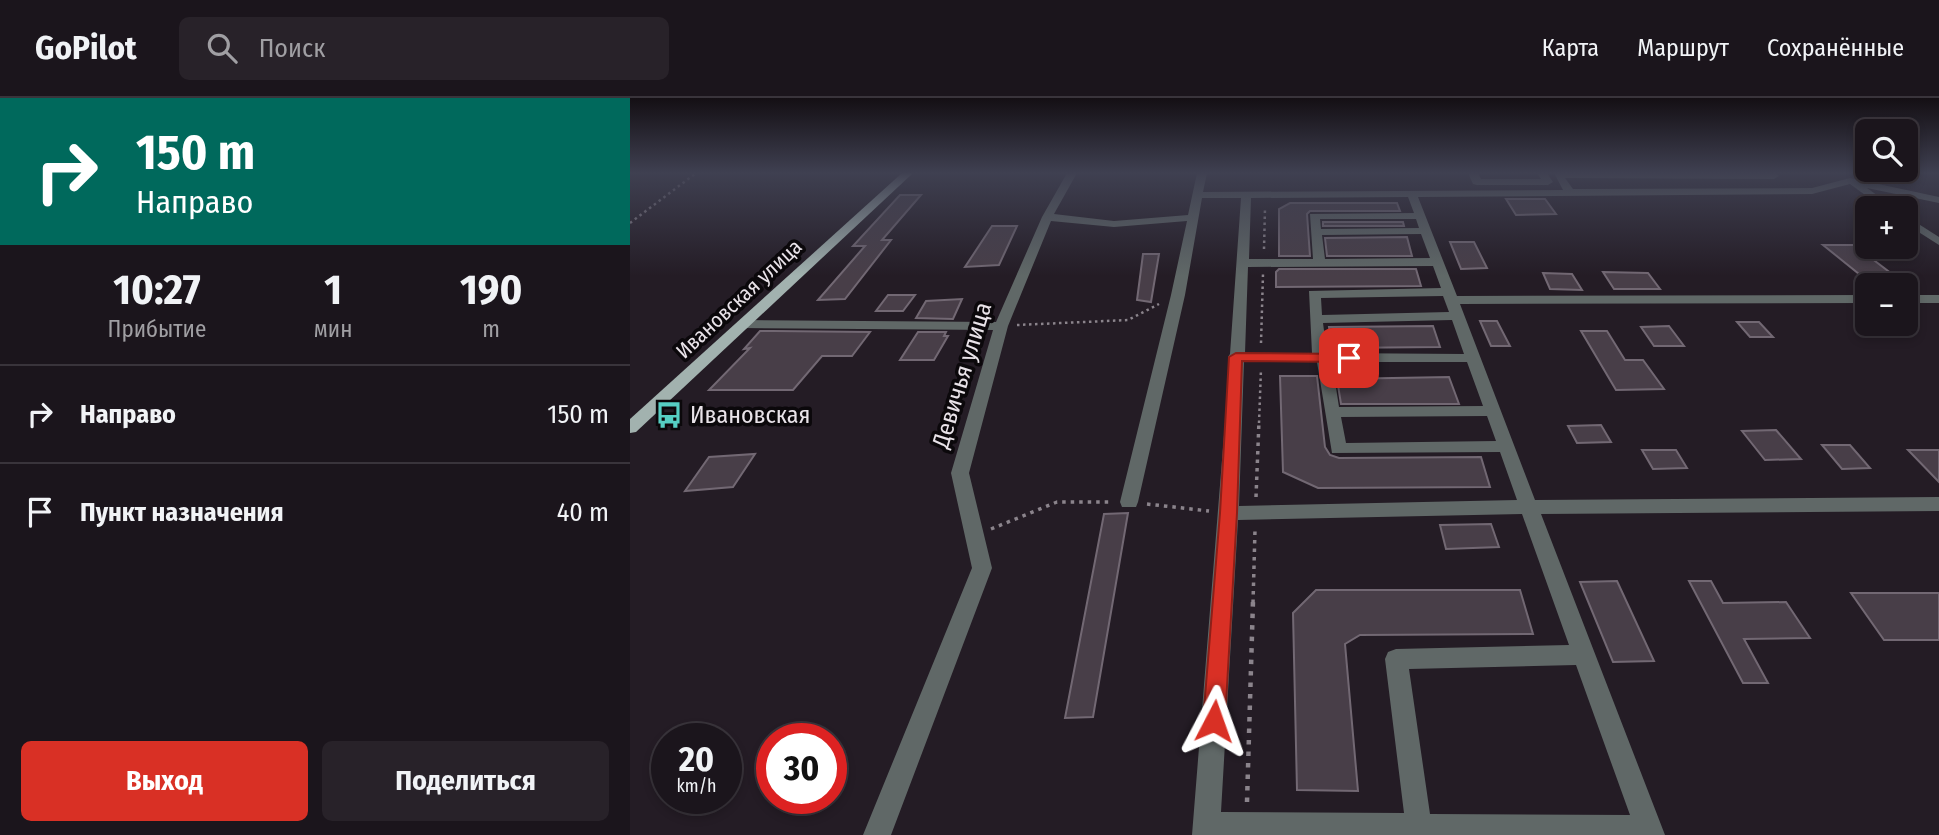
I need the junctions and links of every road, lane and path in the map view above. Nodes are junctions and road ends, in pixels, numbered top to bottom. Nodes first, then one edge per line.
1 (651, 207) edge
2 (870, 207) edge
3 (1052, 207) edge
4 (1194, 207) edge
5 (1245, 207) edge
6 (1417, 207) edge
7 (1047, 217) junction
8 (1192, 218) junction
9 (630, 223) edge
10 (1422, 223) junction
11 (1918, 227) edge
12 (1939, 242) edge
13 (1319, 262) junction
14 (1437, 262) junction
15 (1241, 263) junction
16 (1178, 295) junction
17 (1855, 299) edge
18 (1918, 299) edge
19 (1939, 299) edge
20 (1452, 303) junction
21 (1316, 319) junction
22 (743, 324) junction
23 (1001, 326) junction
24 (1236, 357) junction
25 (1322, 358) junction
26 (1473, 358) junction
27 (1492, 411) junction
28 (1333, 412) junction
29 (630, 428) edge
30 (1505, 446) junction
31 (1129, 502) junction
32 (1939, 504) edge
33 (1527, 507) junction
34 (1229, 513) junction
35 (974, 535) junction
36 (1583, 654) junction
37 (1419, 827) junction
38 (1206, 830) edge
39 (1650, 832) edge
40 (877, 835) edge

1 - 9 path
2 - 22 main road, Ивановская улица
3 - 7 street, Девичья улица
4 - 8 street
5 - 15 street
6 - 10 street
7 - 8 street
7 - 23 street, Девичья улица
8 - 16 street
10 - 13 street
10 - 14 street
11 - 12 street
13 - 14 street
13 - 15 street
14 - 20 street
15 - 24 street
16 - 23 path
16 - 31 street
17 - 20 street
18 - 19 street
20 - 21 street
20 - 21 street
20 - 26 street
21 - 25 street
22 - 23 street
22 - 29 main road, Ивановская улица
23 - 35 street, Девичья улица
24 - 25 street
24 - 34 street
25 - 26 street
25 - 28 street
26 - 27 street
27 - 28 street
27 - 30 street
28 - 30 street
30 - 33 street
31 - 34 path
31 - 35 path
32 - 33 street
33 - 34 street
33 - 36 street
34 - 38 street
35 - 40 street, Девичья улица
36 - 37 street
36 - 39 street
37 - 38 street
37 - 39 street

